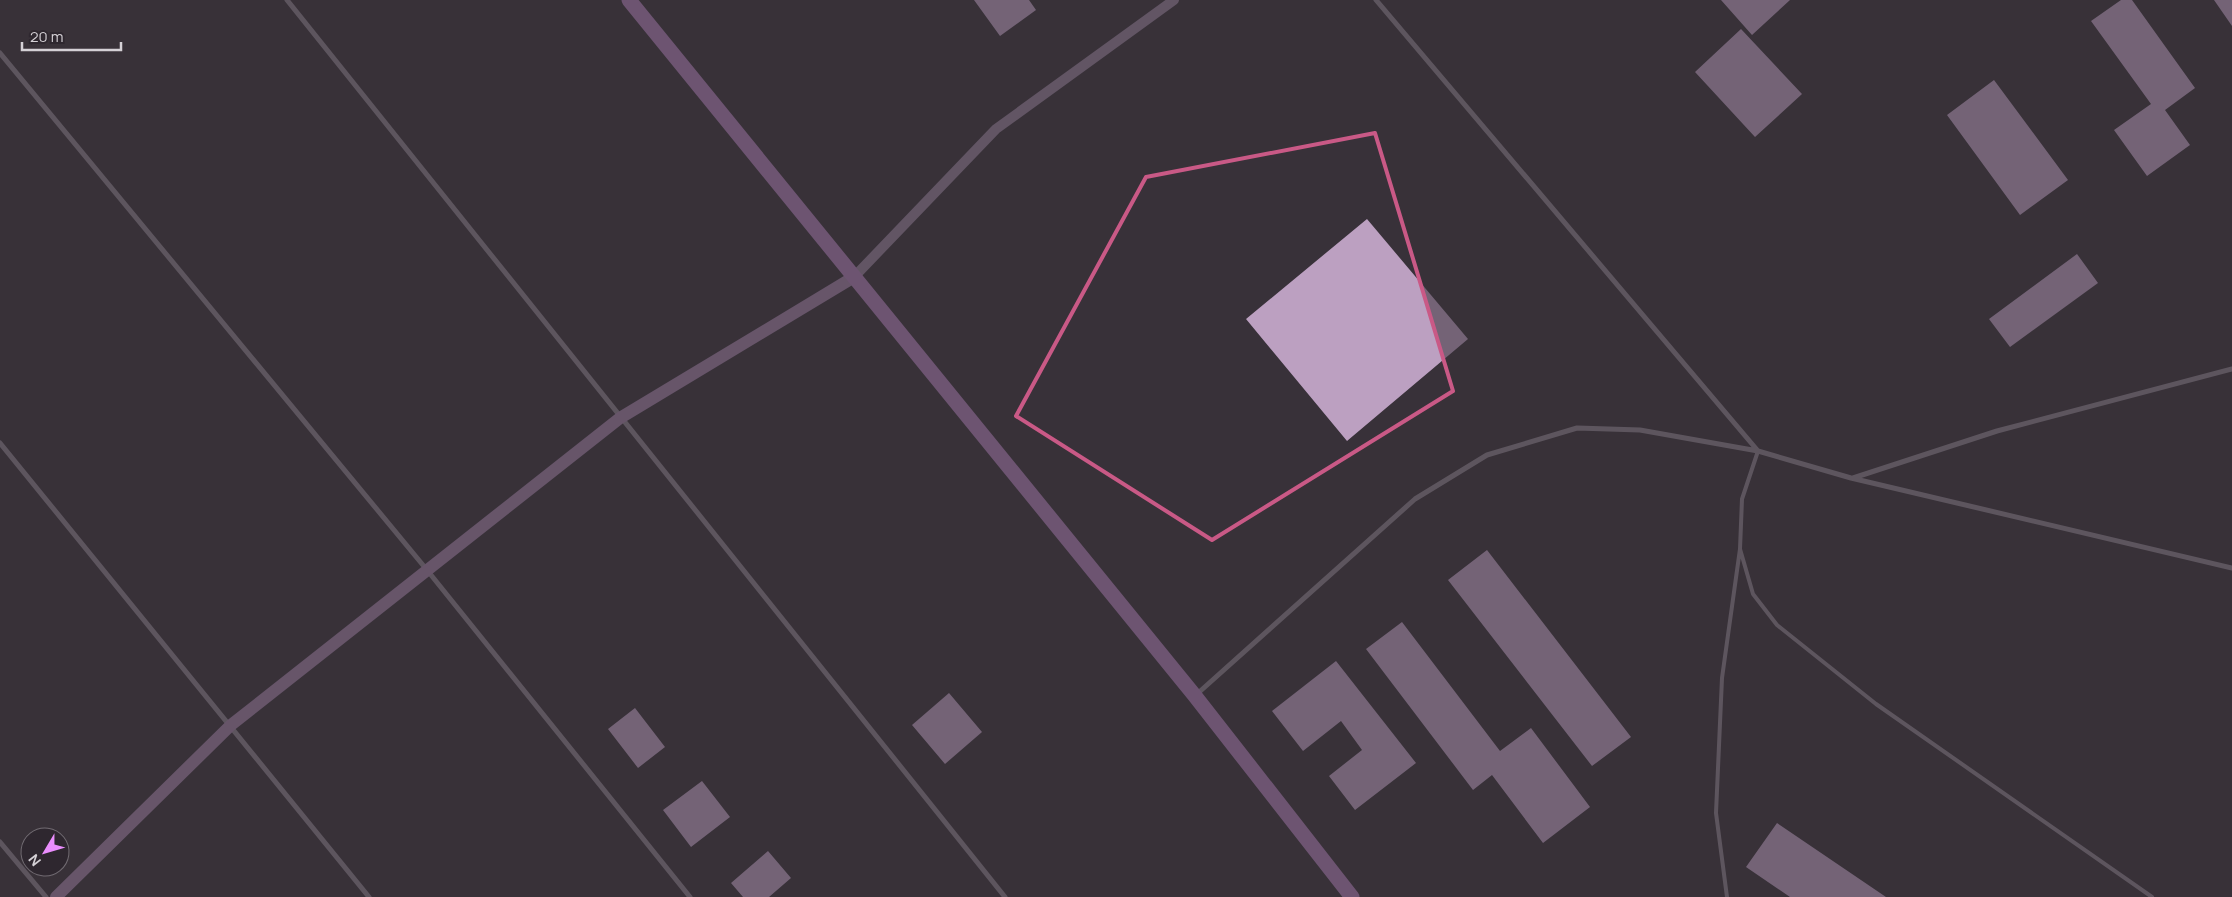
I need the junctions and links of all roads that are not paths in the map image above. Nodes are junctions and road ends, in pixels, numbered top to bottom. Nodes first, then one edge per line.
1 (287, 0) edge
2 (629, 0) edge
3 (1174, 0) edge
4 (1376, 0) edge
5 (0, 53) edge
6 (854, 277) junction
7 (2232, 369) edge
8 (620, 418) junction
9 (0, 442) edge
10 (1758, 451) junction
11 (1851, 478) junction
12 (1740, 549) junction
13 (2232, 568) edge
14 (427, 570) junction
15 (1195, 696) junction
16 (231, 725) junction
17 (0, 842) edge
18 (46, 897) edge
19 (56, 897) edge
20 (368, 897) edge
21 (690, 897) edge
22 (1005, 897) edge
23 (1352, 897) edge
24 (1729, 897) edge
25 (2152, 897) edge

1 - 8 street
2 - 6 highway
3 - 6 street
4 - 10 street
5 - 14 street
6 - 8 main road
6 - 15 highway
7 - 11 street
8 - 14 main road
8 - 22 street
9 - 16 street
10 - 11 street
10 - 12 lane
10 - 15 street
11 - 13 street
12 - 24 lane
12 - 25 lane
14 - 16 main road
14 - 21 street
15 - 23 highway
16 - 19 main road
16 - 20 street
17 - 18 street

